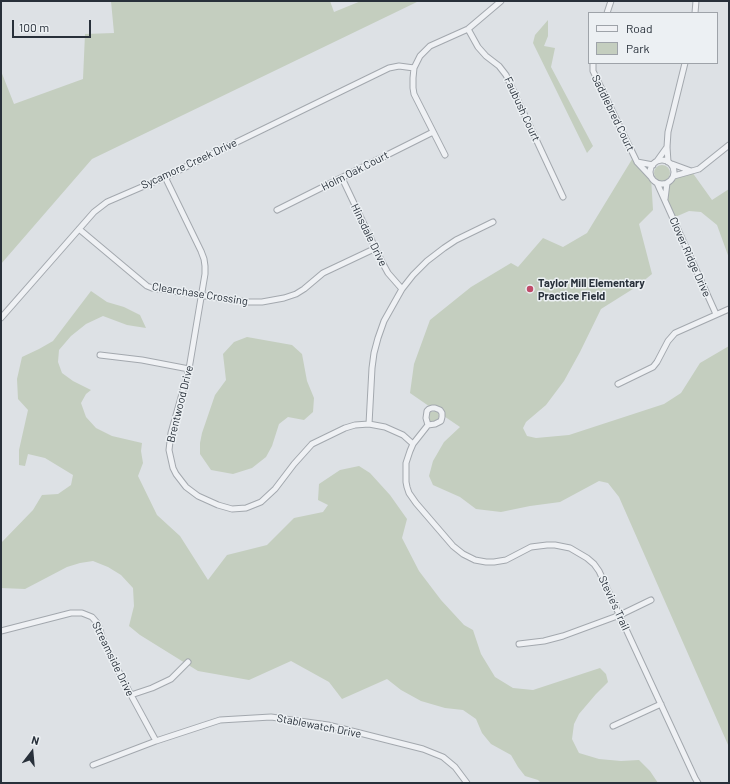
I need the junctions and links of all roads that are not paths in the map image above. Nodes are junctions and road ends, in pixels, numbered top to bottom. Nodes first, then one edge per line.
1 (501, 1) edge
2 (611, 1) edge
3 (696, 1) edge
4 (607, 12) edge
5 (695, 12) edge
6 (468, 29) junction
7 (593, 64) edge
8 (685, 64) edge
9 (414, 68) junction
10 (433, 132) junction
11 (729, 145) edge
12 (666, 147) junction
13 (445, 155) dead end
14 (637, 162) junction
15 (655, 163) junction
16 (670, 163) junction
17 (692, 172) junction
18 (674, 176) junction
19 (165, 177) junction
20 (651, 177) junction
21 (342, 178) junction
22 (657, 183) junction
23 (667, 183) junction
24 (563, 197) dead end
25 (665, 200) junction
26 (277, 210) dead end
27 (493, 222) dead end
28 (79, 229) junction
29 (376, 248) junction
30 (402, 289) junction
31 (202, 295) junction
32 (729, 309) edge
33 (716, 314) junction
34 (1, 318) edge
35 (100, 355) dead end
36 (189, 369) junction
37 (618, 384) dead end
38 (369, 424) junction
39 (428, 425) dead end
40 (413, 444) junction
41 (651, 600) dead end
42 (620, 615) junction
43 (1, 631) edge
44 (519, 644) dead end
45 (188, 662) dead end
46 (131, 695) junction
47 (661, 704) junction
48 (614, 726) dead end
49 (156, 741) junction
50 (93, 765) dead end
51 (467, 783) edge
52 (698, 783) edge

1 - 6 street
2 - 4 street
3 - 5 street
6 - 9 street
6 - 24 street, Faubush Court
7 - 14 street, Saddlebred Court
8 - 12 street
9 - 10 street
9 - 19 street, Sycamore Creek Drive
10 - 13 street
10 - 21 street, Holm Oak Court
11 - 17 street
12 - 15 street
12 - 16 street
14 - 15 street, Saddlebred Court
14 - 20 street, Saddlebred Court
15 - 16 street
15 - 20 street
16 - 17 street
16 - 18 street
17 - 18 street
18 - 23 street
19 - 28 street, Sycamore Creek Drive
19 - 31 street, Brentwood Drive
20 - 22 street, Clover Ridge Drive
21 - 26 street, Holm Oak Court
21 - 29 street, Hinsdale Drive
22 - 23 street
22 - 25 street, Clover Ridge Drive
23 - 25 street
25 - 33 street, Clover Ridge Drive
27 - 30 street
28 - 31 street, Clearchase Crossing
28 - 34 street, Sycamore Creek Drive
29 - 30 street, Hinsdale Drive
29 - 31 street, Clearchase Crossing
30 - 38 street
31 - 36 street, Brentwood Drive
32 - 33 street
33 - 37 street
35 - 36 street
36 - 38 street, Brentwood Drive
38 - 40 street, Brentwood Drive
39 - 40 street, Stevie’s Trail
40 - 42 street, Stevie’s Trail
41 - 42 street
42 - 44 street
42 - 47 street, Stevie’s Trail
43 - 46 street, Streamside Drive
45 - 46 street
46 - 49 street, Streamside Drive
47 - 48 street
47 - 52 street, Stevie’s Trail
49 - 50 street, Stablewatch Drive
49 - 51 street, Stablewatch Drive

